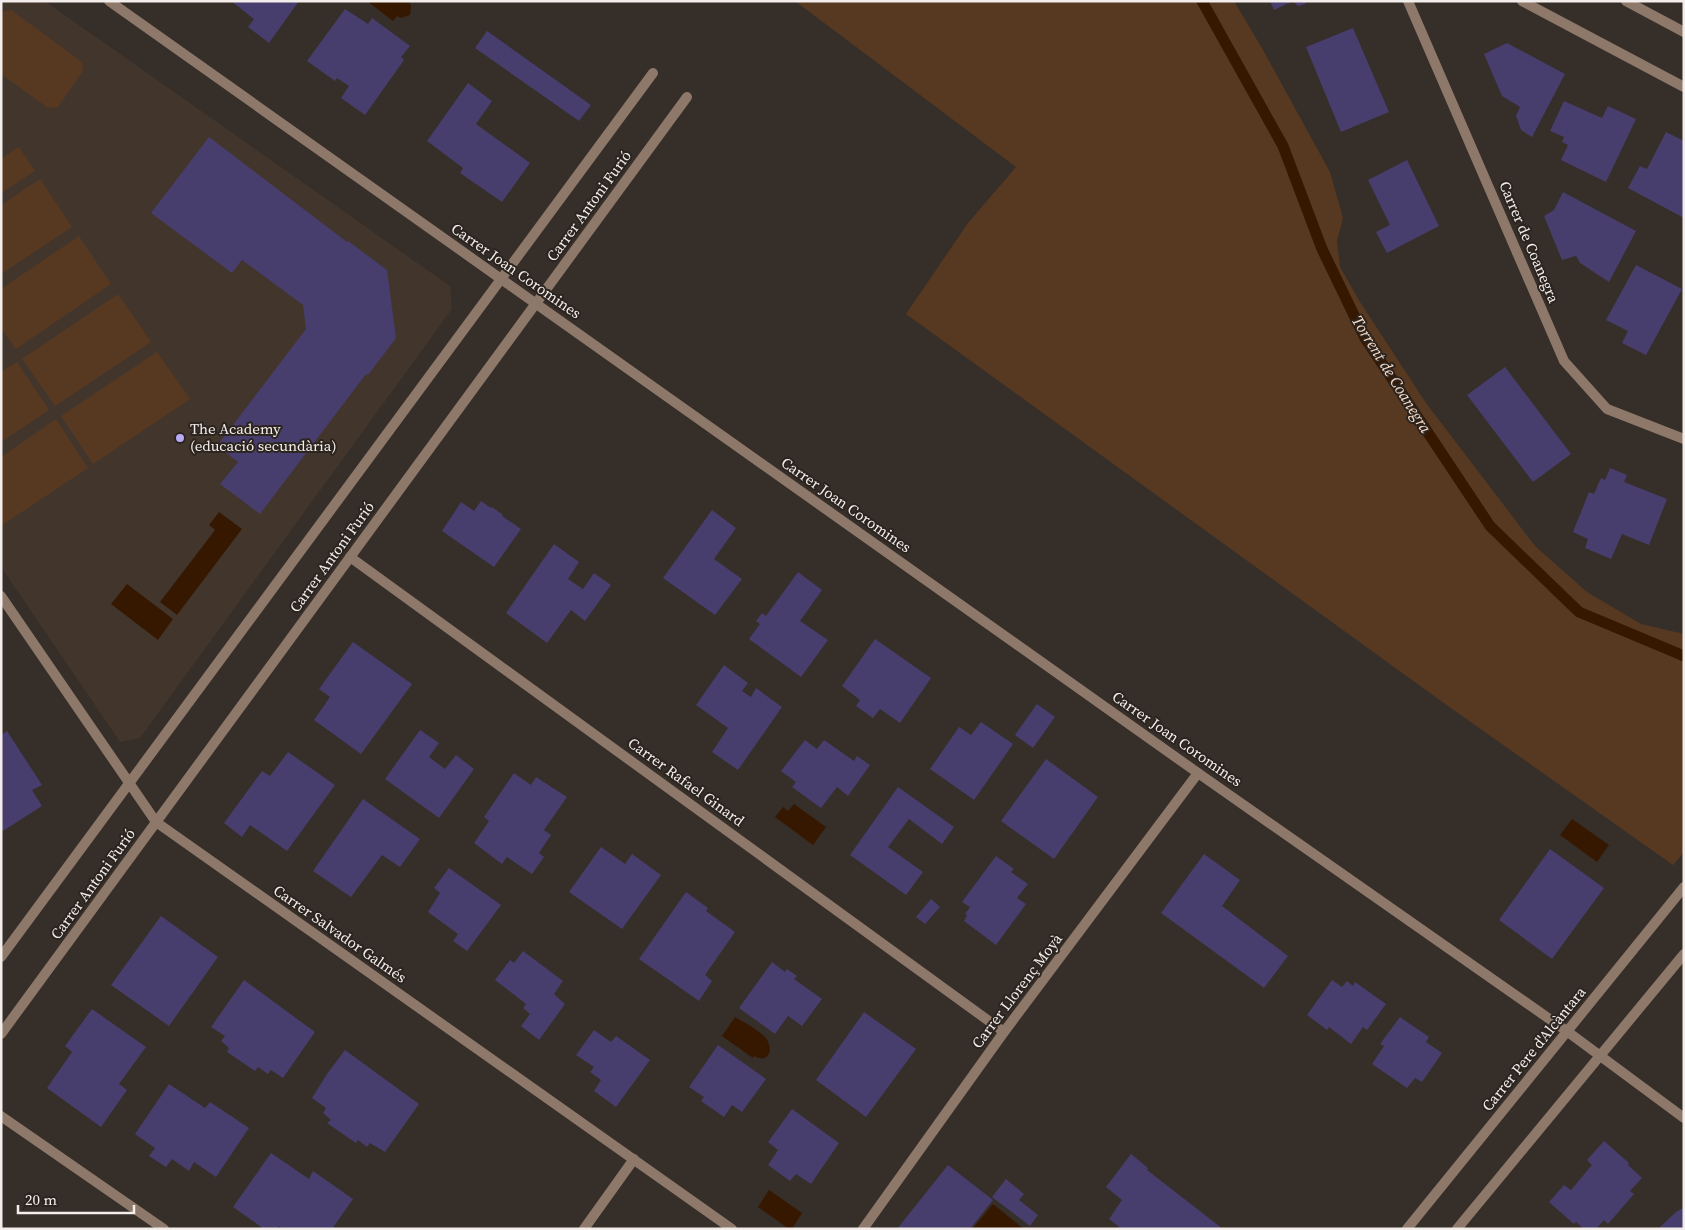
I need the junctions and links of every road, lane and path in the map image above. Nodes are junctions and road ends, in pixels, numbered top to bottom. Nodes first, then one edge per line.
1 (110, 1) edge
2 (1408, 1) edge
3 (1522, 1) edge
4 (1626, 1) edge
5 (1684, 32) edge
6 (653, 73) dead end
7 (1684, 87) edge
8 (687, 97) dead end
9 (501, 279) junction
10 (535, 304) junction
11 (1684, 440) edge
12 (350, 558) junction
13 (1, 596) edge
14 (1198, 772) junction
15 (130, 784) junction
16 (156, 822) junction
17 (1684, 887) edge
18 (1684, 954) edge
19 (1, 957) edge
20 (1004, 1032) junction
21 (1568, 1032) junction
22 (1, 1034) edge
23 (1600, 1056) junction
24 (1, 1116) edge
25 (1684, 1118) edge
26 (634, 1159) junction
27 (164, 1229) edge
28 (584, 1229) edge
29 (732, 1229) edge
30 (863, 1229) edge
31 (1406, 1229) edge
32 (1457, 1229) edge

1 - 9 street, Carrer Joan Coromines
2 - 11 street, Carrer de Coanegra
3 - 7 street
4 - 5 street
6 - 9 street, Carrer Antoni Furió
8 - 10 street, Carrer Antoni Furió
9 - 10 street, Carrer Joan Coromines
9 - 15 street, Carrer Antoni Furió
10 - 12 street, Carrer Antoni Furió
10 - 14 street, Carrer Joan Coromines
12 - 16 street, Carrer Antoni Furió
12 - 20 street, Carrer Rafael Ginard
13 - 15 street, Carrer Salvador Galmés
14 - 20 street, Carrer Llorenç Moyà
14 - 21 street, Carrer Joan Coromines
15 - 16 street, Carrer Salvador Galmés
15 - 19 street, Carrer Antoni Furió
16 - 22 street, Carrer Antoni Furió
16 - 26 street, Carrer Salvador Galmés
17 - 21 street, Carrer Pere d'Alcàntara
18 - 23 street
20 - 30 street, Carrer Llorenç Moyà
21 - 23 street, Carrer Joan Coromines
21 - 31 street, Carrer Pere d'Alcàntara
23 - 25 street, Carrer Joan Coromines
23 - 32 street
24 - 27 street
26 - 28 street
26 - 29 street, Carrer Salvador Galmés

